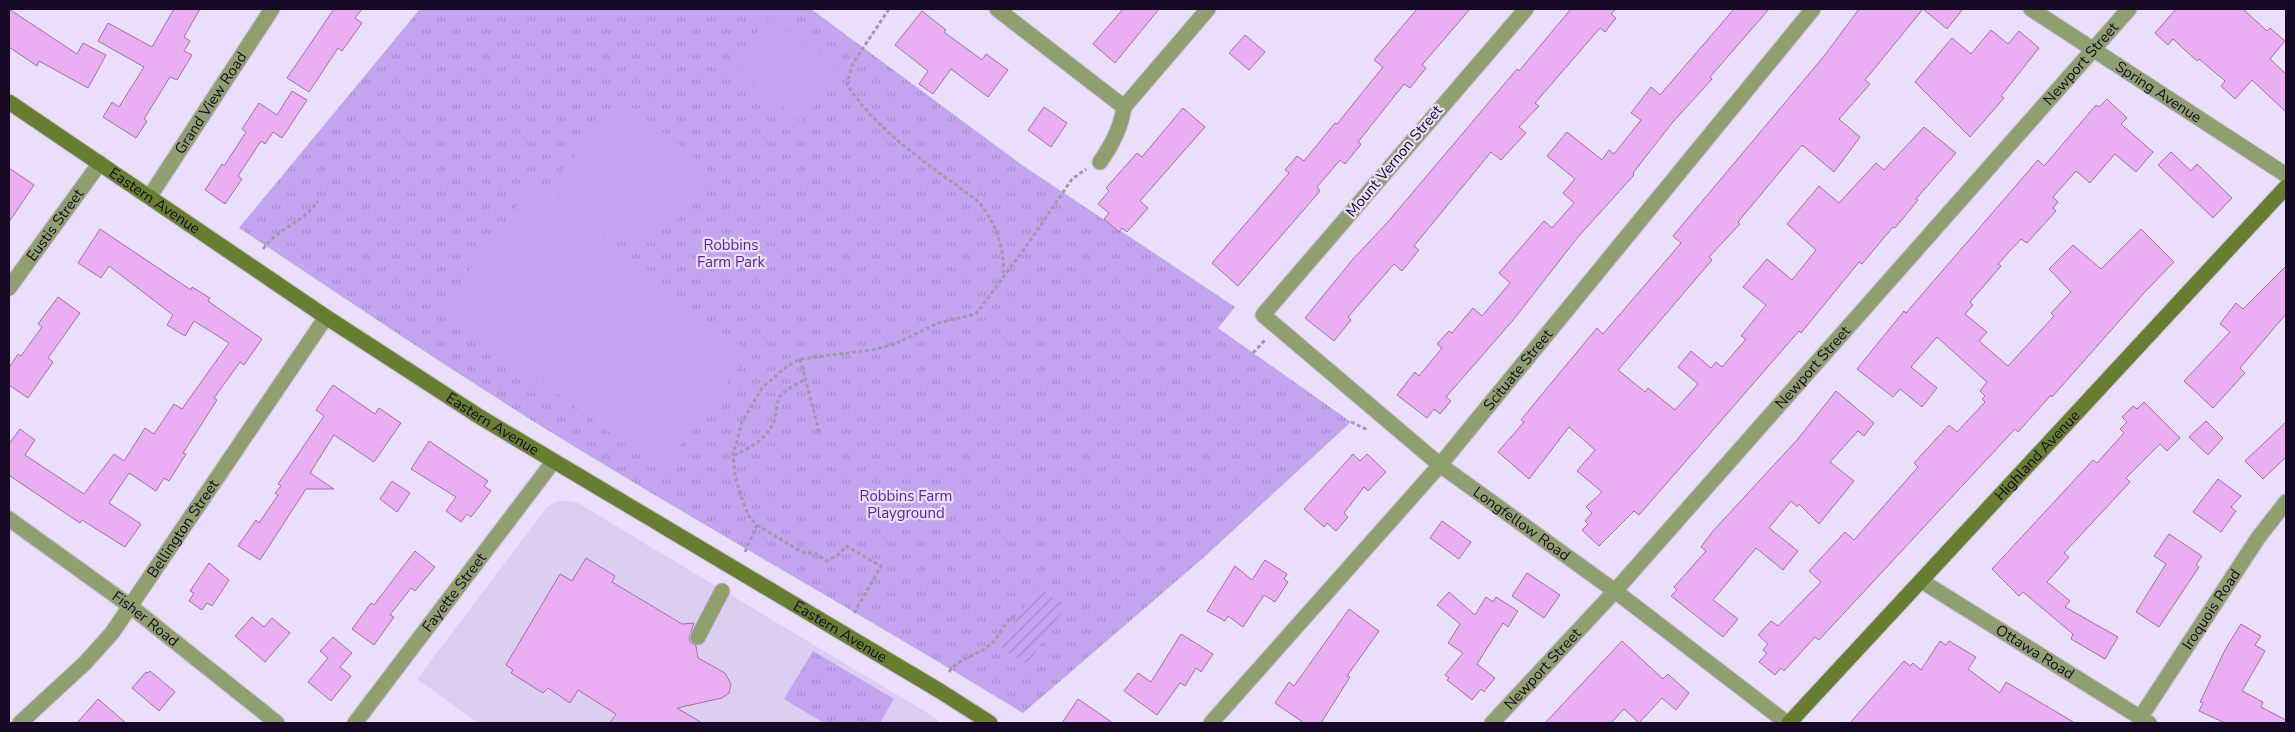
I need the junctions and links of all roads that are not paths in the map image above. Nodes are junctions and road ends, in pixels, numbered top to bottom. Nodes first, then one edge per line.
1 (272, 9) edge
2 (997, 9) edge
3 (1208, 9) edge
4 (1526, 9) edge
5 (1813, 9) edge
6 (2031, 9) edge
7 (2129, 9) edge
8 (2093, 48) junction
9 (9, 102) edge
10 (1124, 107) junction
11 (1100, 162) road end
12 (100, 163) junction
13 (2286, 175) edge
14 (2286, 187) edge
15 (150, 196) junction
16 (9, 288) edge
17 (1263, 315) joint
18 (326, 317) junction
19 (553, 462) junction
20 (1440, 465) junction
21 (2286, 502) edge
22 (9, 519) edge
23 (1923, 582) junction
24 (722, 590) dead end
25 (1615, 590) junction
26 (130, 606) junction
27 (698, 637) dead end
28 (2144, 720) edge
29 (20, 723) edge
30 (277, 723) edge
31 (355, 723) edge
32 (990, 723) edge
33 (1211, 723) edge
34 (1492, 723) edge
35 (1788, 723) edge

1 - 15 street, Grand View Road
2 - 10 street
3 - 10 street
4 - 17 street, Mount Vernon Street
5 - 20 street, Scituate Street
6 - 8 street, Spring Avenue
7 - 8 street, Newport Street
8 - 13 street, Spring Avenue
8 - 25 street, Newport Street
9 - 12 street, Eastern Avenue
10 - 11 street
12 - 15 street, Eastern Avenue
12 - 16 street, Eustis Street
14 - 23 street, Highland Avenue
15 - 18 street, Eastern Avenue
17 - 20 street, Longfellow Road
18 - 19 street, Eastern Avenue
18 - 26 street, Bellington Street
19 - 31 street, Fayette Street
19 - 32 street, Eastern Avenue
20 - 25 street, Longfellow Road
20 - 33 street, Scituate Street
21 - 28 street, Iroquois Road
22 - 26 street, Fisher Road
23 - 28 street, Ottawa Road
23 - 35 street, Highland Avenue
24 - 27 street
25 - 34 street, Newport Street
25 - 35 street, Longfellow Road
26 - 29 street, Bellington Street
26 - 30 street, Fisher Road

